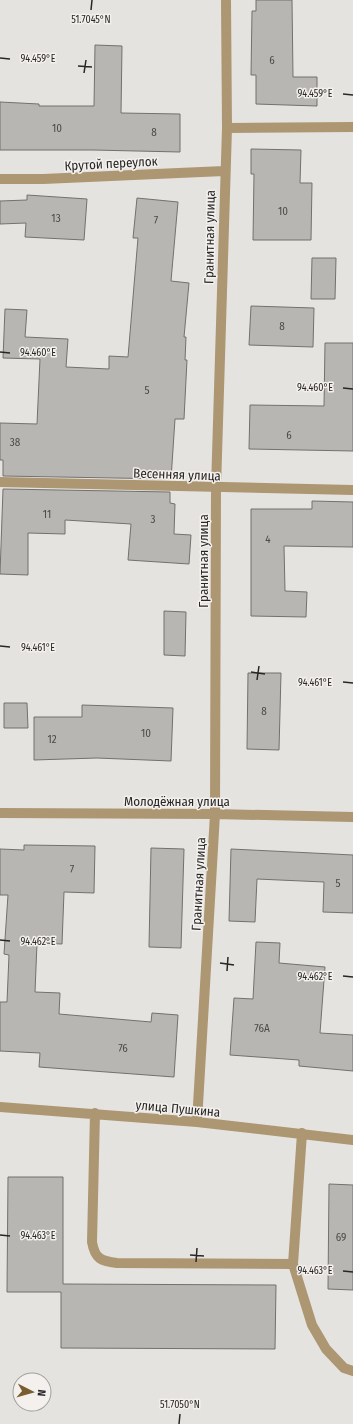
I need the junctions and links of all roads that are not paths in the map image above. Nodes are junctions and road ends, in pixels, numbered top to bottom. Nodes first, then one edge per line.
1 (226, 0) edge
2 (353, 127) edge
3 (227, 128) junction
4 (224, 171) junction
5 (0, 179) edge
6 (0, 482) edge
7 (216, 488) junction
8 (353, 490) edge
9 (0, 813) edge
10 (215, 814) junction
11 (353, 817) edge
12 (0, 1107) edge
13 (95, 1113) junction
14 (198, 1122) junction
15 (302, 1133) junction
16 (353, 1140) edge
17 (293, 1264) junction
18 (353, 1371) edge

1 - 3 street, Гранитная улица
2 - 3 street
3 - 4 street, Гранитная улица
4 - 5 street, Крутой переулок
4 - 7 street, Гранитная улица
6 - 7 street, Весенняя улица
7 - 8 street, Весенняя улица
7 - 10 street, Гранитная улица
9 - 10 street, Молодёжная улица
10 - 11 street, Молодёжная улица
10 - 14 street, Гранитная улица
12 - 13 street, улица Пушкина
13 - 14 street, улица Пушкина
13 - 17 street
14 - 15 street, улица Пушкина
15 - 16 street, улица Пушкина
15 - 17 street
17 - 18 street

